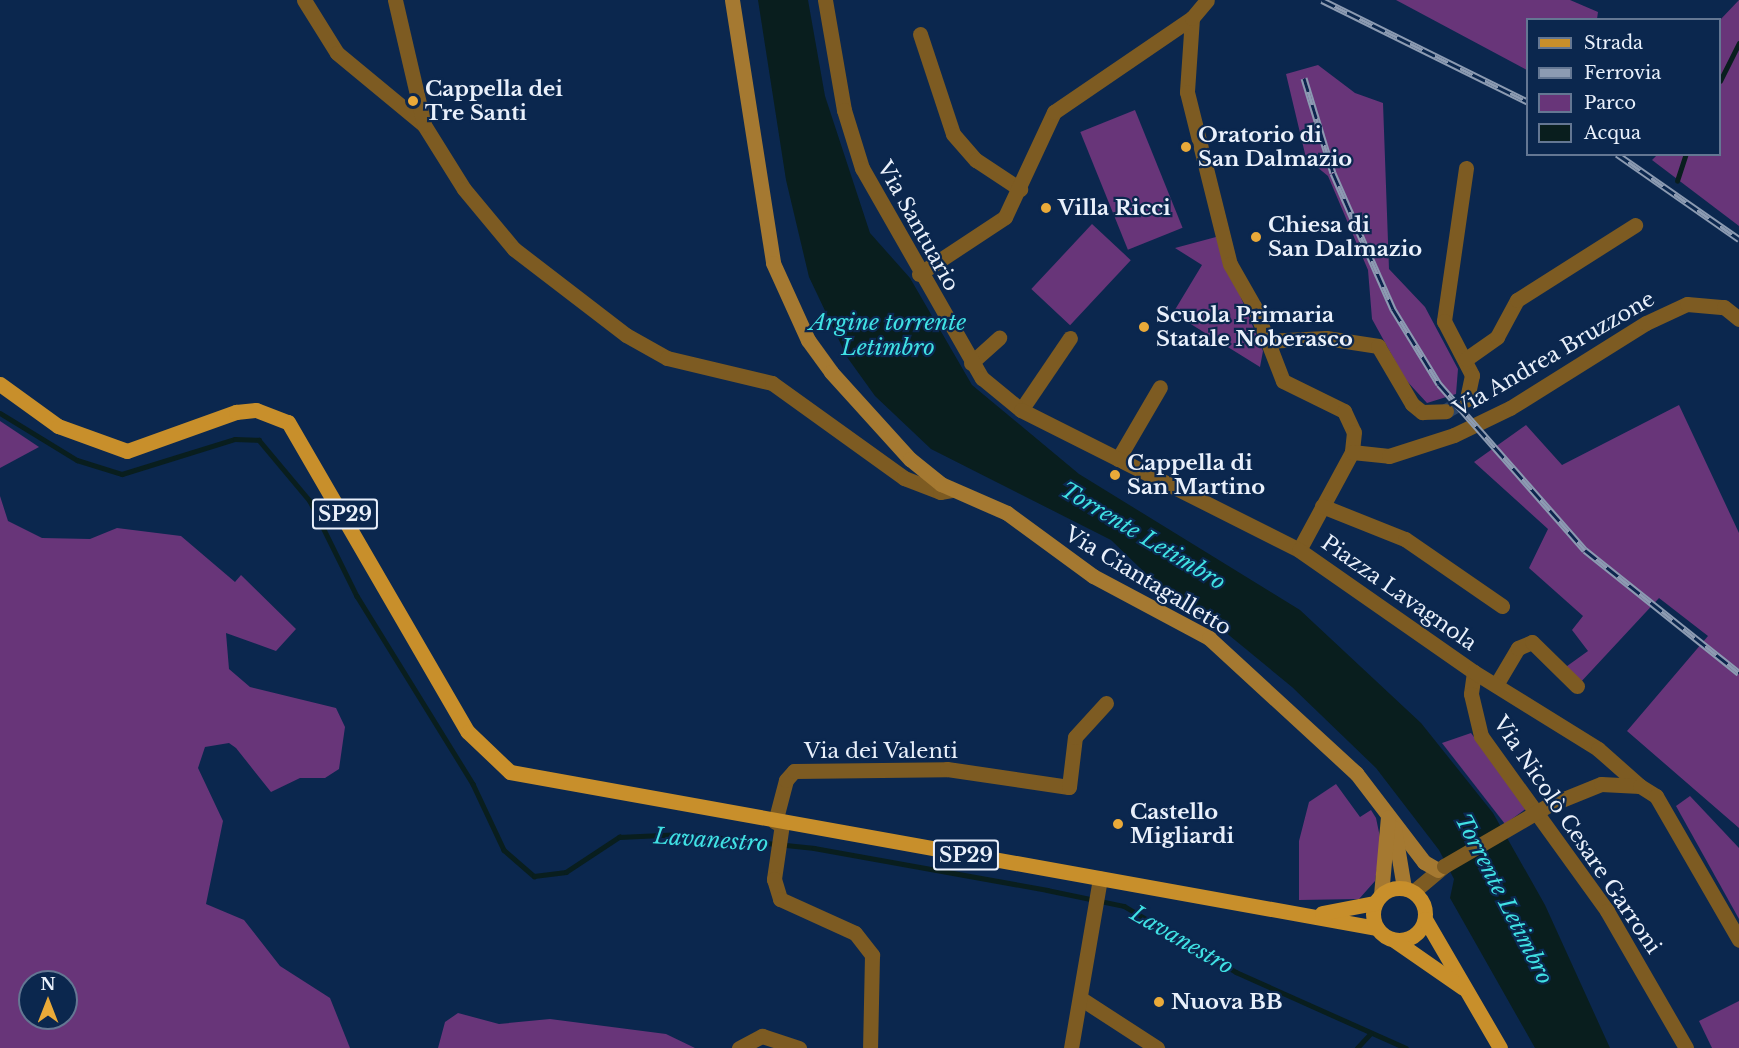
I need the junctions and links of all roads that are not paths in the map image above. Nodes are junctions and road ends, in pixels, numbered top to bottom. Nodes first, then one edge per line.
1 (304, 0) edge
2 (395, 0) edge
3 (732, 0) edge
4 (825, 0) edge
5 (1207, 0) edge
6 (1192, 18) junction
7 (920, 34) dead end
8 (424, 125) junction
9 (1466, 168) dead end
10 (1020, 189) junction
11 (1635, 225) dead end
12 (919, 274) junction
13 (1739, 319) edge
14 (999, 338) dead end
15 (1070, 338) dead end
16 (1266, 341) junction
17 (1466, 359) junction
18 (971, 363) junction
19 (0, 384) edge
20 (1160, 387) dead end
21 (1467, 399) dead end
22 (1021, 410) junction
23 (1446, 411) tunnel mouth
24 (1352, 452) junction
25 (1118, 459) junction
26 (952, 490) junction
27 (1322, 506) junction
28 (1299, 550) junction
29 (1502, 606) dead end
30 (1474, 672) junction
31 (1496, 686) junction
32 (1577, 686) dead end
33 (1106, 703) dead end
34 (1640, 786) junction
35 (1388, 817) junction
36 (779, 823) junction
37 (1441, 868) junction
38 (1100, 883) junction
39 (1409, 890) junction
40 (1378, 899) junction
41 (1310, 915) junction
42 (1425, 919) junction
43 (1377, 928) junction
44 (1391, 939) junction
45 (1739, 940) edge
46 (1467, 992) junction
47 (1080, 998) junction
48 (739, 1048) edge
49 (799, 1048) edge
50 (870, 1048) edge
51 (1071, 1048) edge
52 (1157, 1048) edge
53 (1500, 1048) edge
54 (1686, 1048) edge

1 - 8 street, Via Ciantagalletto
2 - 8 street
3 - 26 main road
4 - 12 street, Via Santuario
5 - 6 street
6 - 10 street
6 - 16 street
7 - 10 street
8 - 26 street, Via Ciantagalletto
9 - 17 street
10 - 12 street
11 - 17 street
12 - 18 street, Via Santuario
13 - 24 street, Via Andrea Bruzzone
14 - 18 street
15 - 22 street
16 - 23 street
16 - 24 street
17 - 21 street
18 - 22 street, Via Santuario
19 - 36 main road, SP29
20 - 25 street
22 - 25 street, Via Santuario
24 - 27 street
25 - 28 street, Via Santuario
26 - 35 main road, Via Ciantagalletto
27 - 28 street
27 - 29 street
28 - 30 street, Piazza Lavagnola
30 - 31 street, Piazza Lavagnola
30 - 54 street, Via Nicolò Cesare Garroni
31 - 32 street
31 - 34 street, Piazza Lavagnola
33 - 36 street, Via dei Valenti
34 - 37 street, bridge
34 - 45 street, Piazza Lavagnola
35 - 37 main road, Via Ciantagalletto
35 - 39 main road, Via Ciantagalletto
35 - 40 main road
36 - 38 main road, SP29
36 - 50 street
37 - 39 street
38 - 41 main road, SP29
38 - 47 street
39 - 40 main road
39 - 42 main road
40 - 41 main road, SP29
40 - 43 main road
41 - 43 main road, SP29
42 - 44 main road
42 - 46 main road
43 - 44 main road
44 - 46 main road
46 - 53 main road
47 - 51 street
47 - 52 street
48 - 49 street

